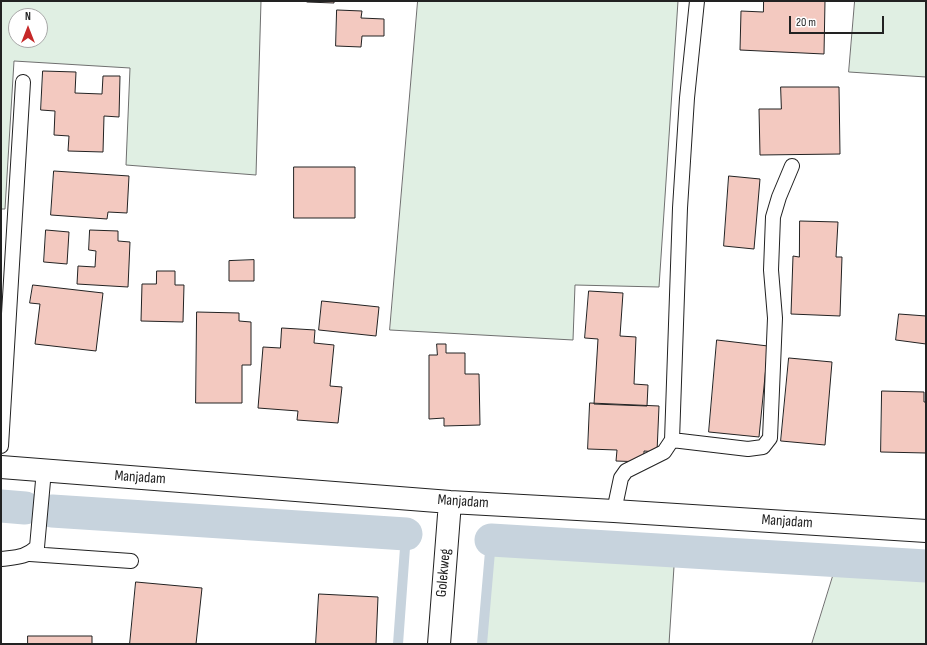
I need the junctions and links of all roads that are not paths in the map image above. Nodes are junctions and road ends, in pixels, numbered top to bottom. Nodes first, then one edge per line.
1 (697, 1) edge
2 (23, 82) dead end
3 (792, 166) dead end
4 (672, 440) junction
5 (1, 446) edge
6 (1, 467) edge
7 (44, 470) junction
8 (450, 502) junction
9 (614, 511) junction
10 (926, 531) edge
11 (30, 554) junction
12 (1, 559) edge
13 (131, 561) dead end
14 (439, 644) edge

1 - 4 lane
2 - 5 lane
3 - 4 lane
4 - 9 lane
6 - 7 street, Manjadam
7 - 8 street, Manjadam
7 - 11 lane
8 - 9 street, Manjadam
8 - 14 street, Golekweg
9 - 10 street, Manjadam
11 - 12 lane
11 - 13 lane

